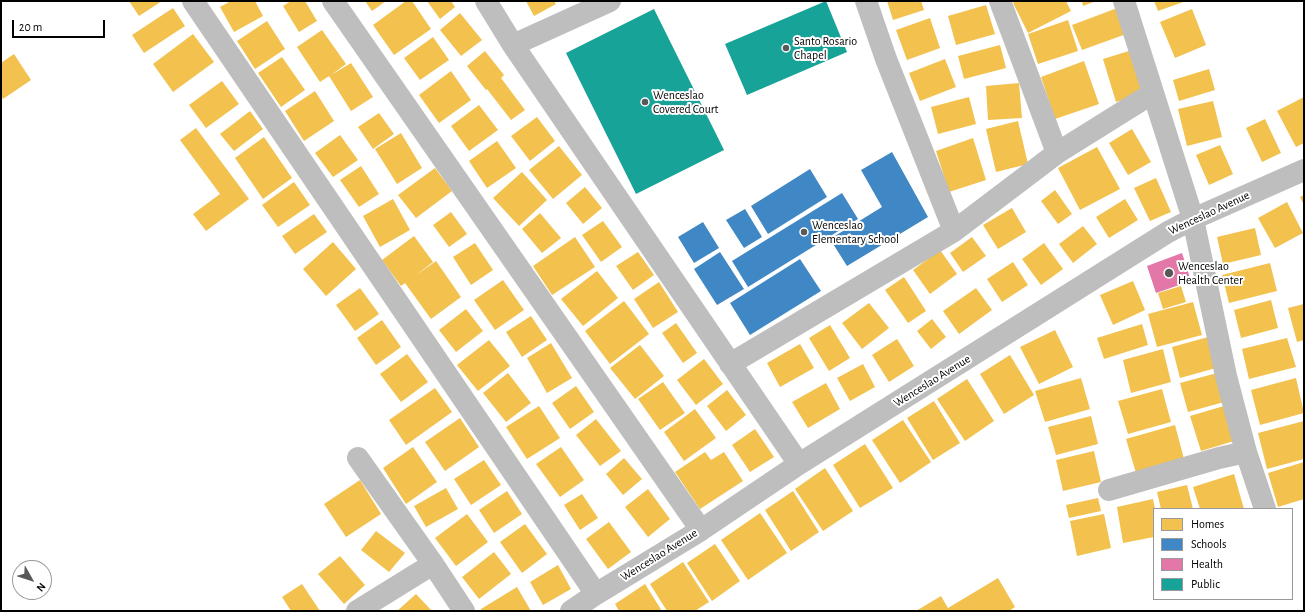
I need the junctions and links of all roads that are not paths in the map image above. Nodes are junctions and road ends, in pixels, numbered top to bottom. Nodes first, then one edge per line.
1 (193, 1) edge
2 (333, 1) edge
3 (486, 1) edge
4 (610, 1) edge
5 (866, 1) edge
6 (1000, 1) edge
7 (1124, 1) edge
8 (513, 45) junction
9 (1153, 93) junction
10 (1057, 153) junction
11 (1304, 170) edge
12 (1193, 219) junction
13 (954, 230) junction
14 (730, 364) junction
15 (1246, 452) junction
16 (358, 458) dead end
17 (800, 464) junction
18 (1109, 490) dead end
19 (1265, 508) edge
20 (701, 530) junction
21 (433, 564) junction
22 (596, 594) junction
23 (357, 611) edge
24 (464, 611) edge
25 (571, 611) edge

1 - 22 street
2 - 20 street
3 - 8 street
4 - 8 street
5 - 13 street
6 - 10 street
7 - 9 street
8 - 14 street
9 - 10 street
9 - 12 street
10 - 13 street
11 - 12 street, Wenceslao Avenue
12 - 15 street
12 - 17 street, Wenceslao Avenue
13 - 14 street
14 - 17 street
15 - 18 street
15 - 19 street
16 - 21 street
17 - 20 street, Wenceslao Avenue
20 - 22 street, Wenceslao Avenue
21 - 23 street
21 - 24 street
22 - 25 street, Wenceslao Avenue

